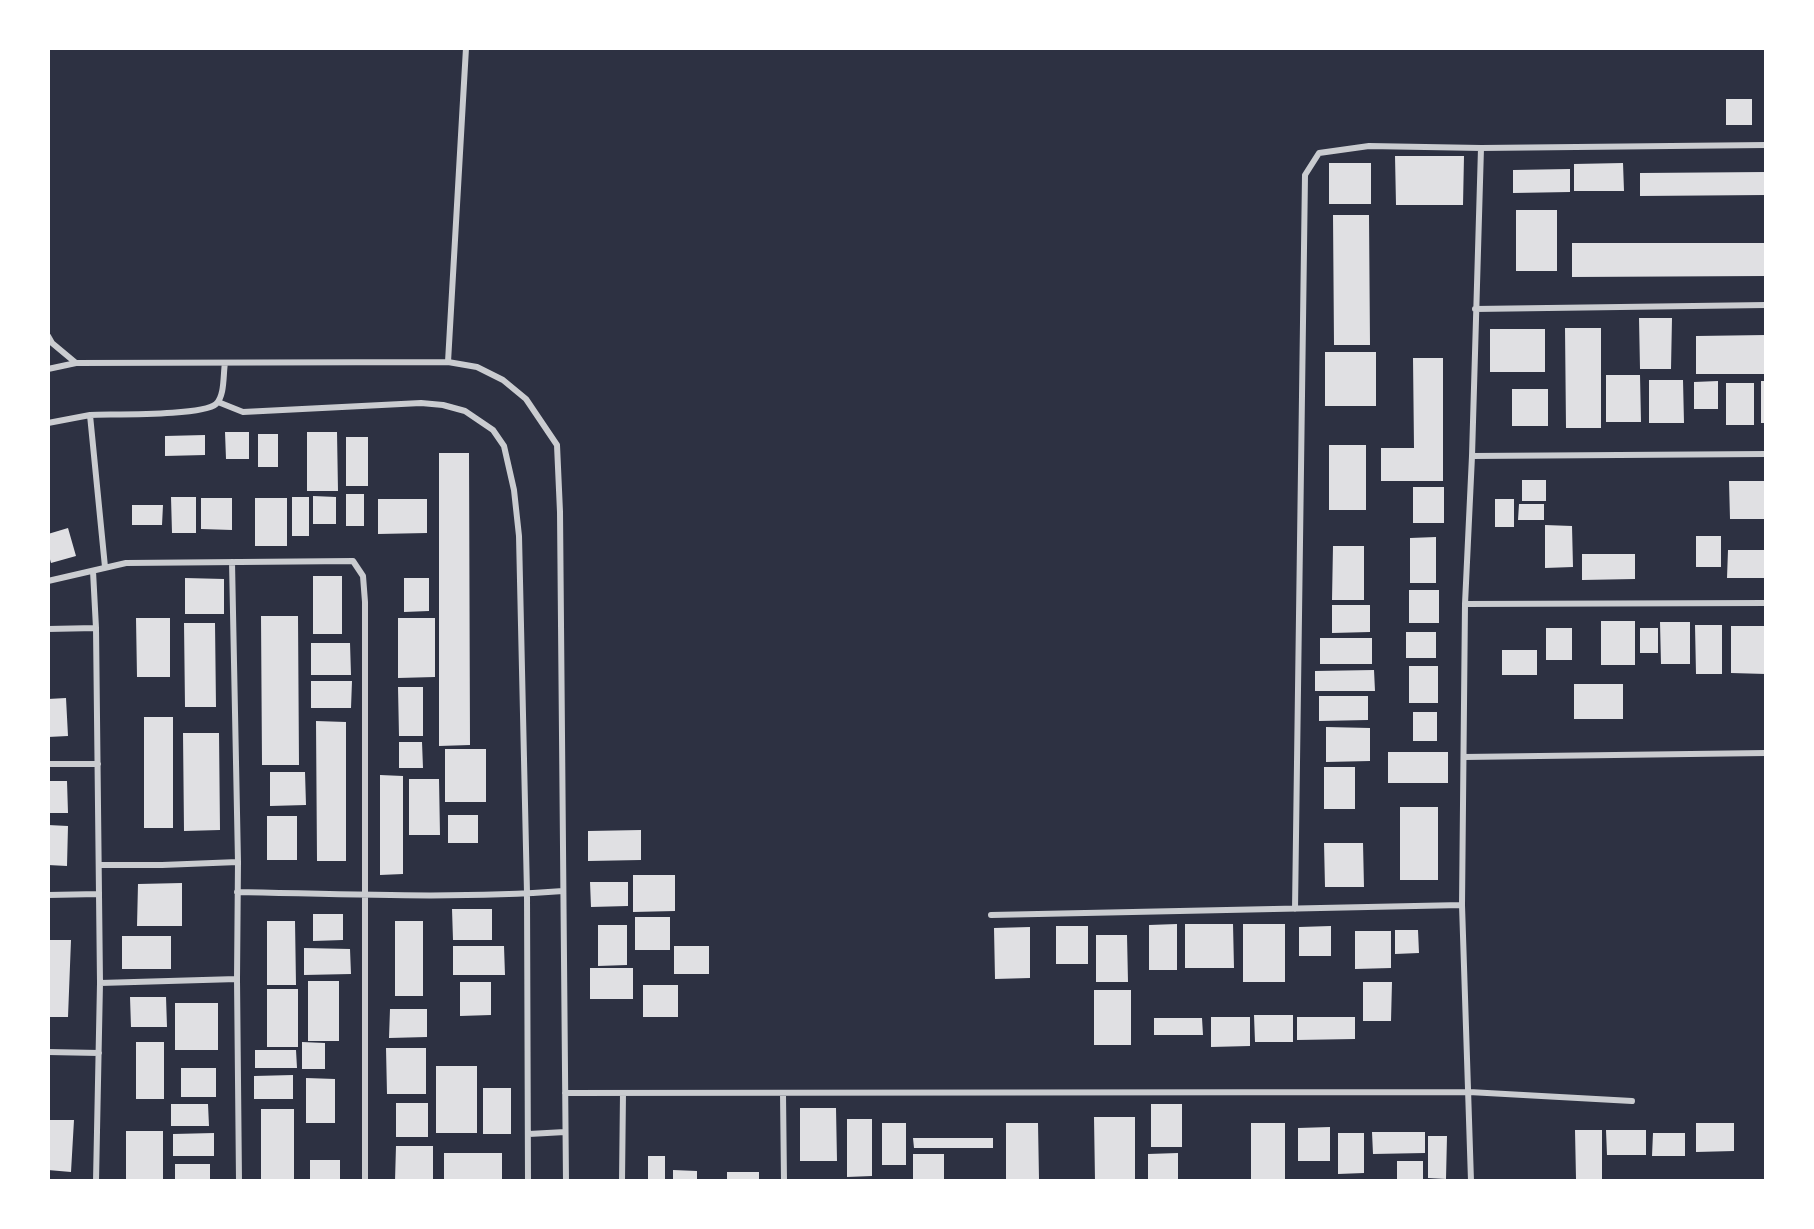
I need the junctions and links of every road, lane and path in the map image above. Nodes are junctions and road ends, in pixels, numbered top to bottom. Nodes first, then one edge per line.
1 (466, 48) edge
2 (1766, 145) edge
3 (1481, 147) junction
4 (1766, 305) edge
5 (1475, 309) junction
6 (48, 336) edge
7 (448, 362) junction
8 (76, 363) junction
9 (225, 363) junction
10 (48, 369) edge
11 (218, 402) junction
12 (90, 415) junction
13 (48, 423) edge
14 (1766, 454) edge
15 (1472, 456) junction
16 (232, 562) junction
17 (105, 567) junction
18 (93, 571) junction
19 (48, 581) edge
20 (1766, 603) edge
21 (1465, 604) junction
22 (96, 628) junction
23 (48, 629) edge
24 (1766, 753) edge
25 (1464, 757) junction
26 (48, 764) edge
27 (98, 764) junction
28 (238, 862) junction
29 (99, 865) junction
30 (563, 891) junction
31 (237, 892) junction
32 (526, 893) junction
33 (99, 894) junction
34 (48, 895) edge
35 (365, 895) junction
36 (1462, 905) junction
37 (1295, 909) junction
38 (991, 915) dead end
39 (237, 979) junction
40 (100, 983) junction
41 (48, 1052) edge
42 (99, 1053) junction
43 (1469, 1092) junction
44 (565, 1093) junction
45 (623, 1093) junction
46 (783, 1094) junction
47 (1632, 1101) dead end
48 (565, 1132) junction
49 (528, 1134) junction
50 (96, 1181) edge
51 (239, 1181) edge
52 (365, 1181) edge
53 (528, 1181) edge
54 (566, 1181) edge
55 (622, 1181) edge
56 (784, 1181) edge
57 (1471, 1181) edge

1 - 7 street
2 - 3 street
3 - 5 street
3 - 37 street
4 - 5 street
5 - 15 street
6 - 8 street
7 - 9 street
7 - 30 street
8 - 9 street
8 - 10 street
9 - 11 street
11 - 12 street
11 - 32 street
12 - 13 street
12 - 17 street
14 - 15 street
15 - 21 street
16 - 17 street
16 - 28 street
16 - 35 street
17 - 18 street
18 - 19 street
18 - 22 street
20 - 21 street
21 - 25 street
22 - 23 street
22 - 27 street
24 - 25 street
25 - 36 street
26 - 27 street
27 - 29 street
28 - 29 street
28 - 31 street
29 - 33 street
30 - 32 street
30 - 44 street
31 - 35 street
31 - 39 street
32 - 35 street
32 - 49 street
33 - 34 street
33 - 40 street
35 - 52 street
36 - 37 street
36 - 43 street
37 - 38 street
39 - 40 street
39 - 51 street
40 - 42 street
41 - 42 street
42 - 50 street
43 - 46 street
43 - 47 street
43 - 57 street
44 - 45 street
44 - 48 street
45 - 46 street
45 - 55 street
46 - 56 street
48 - 49 street
48 - 54 street
49 - 53 street

